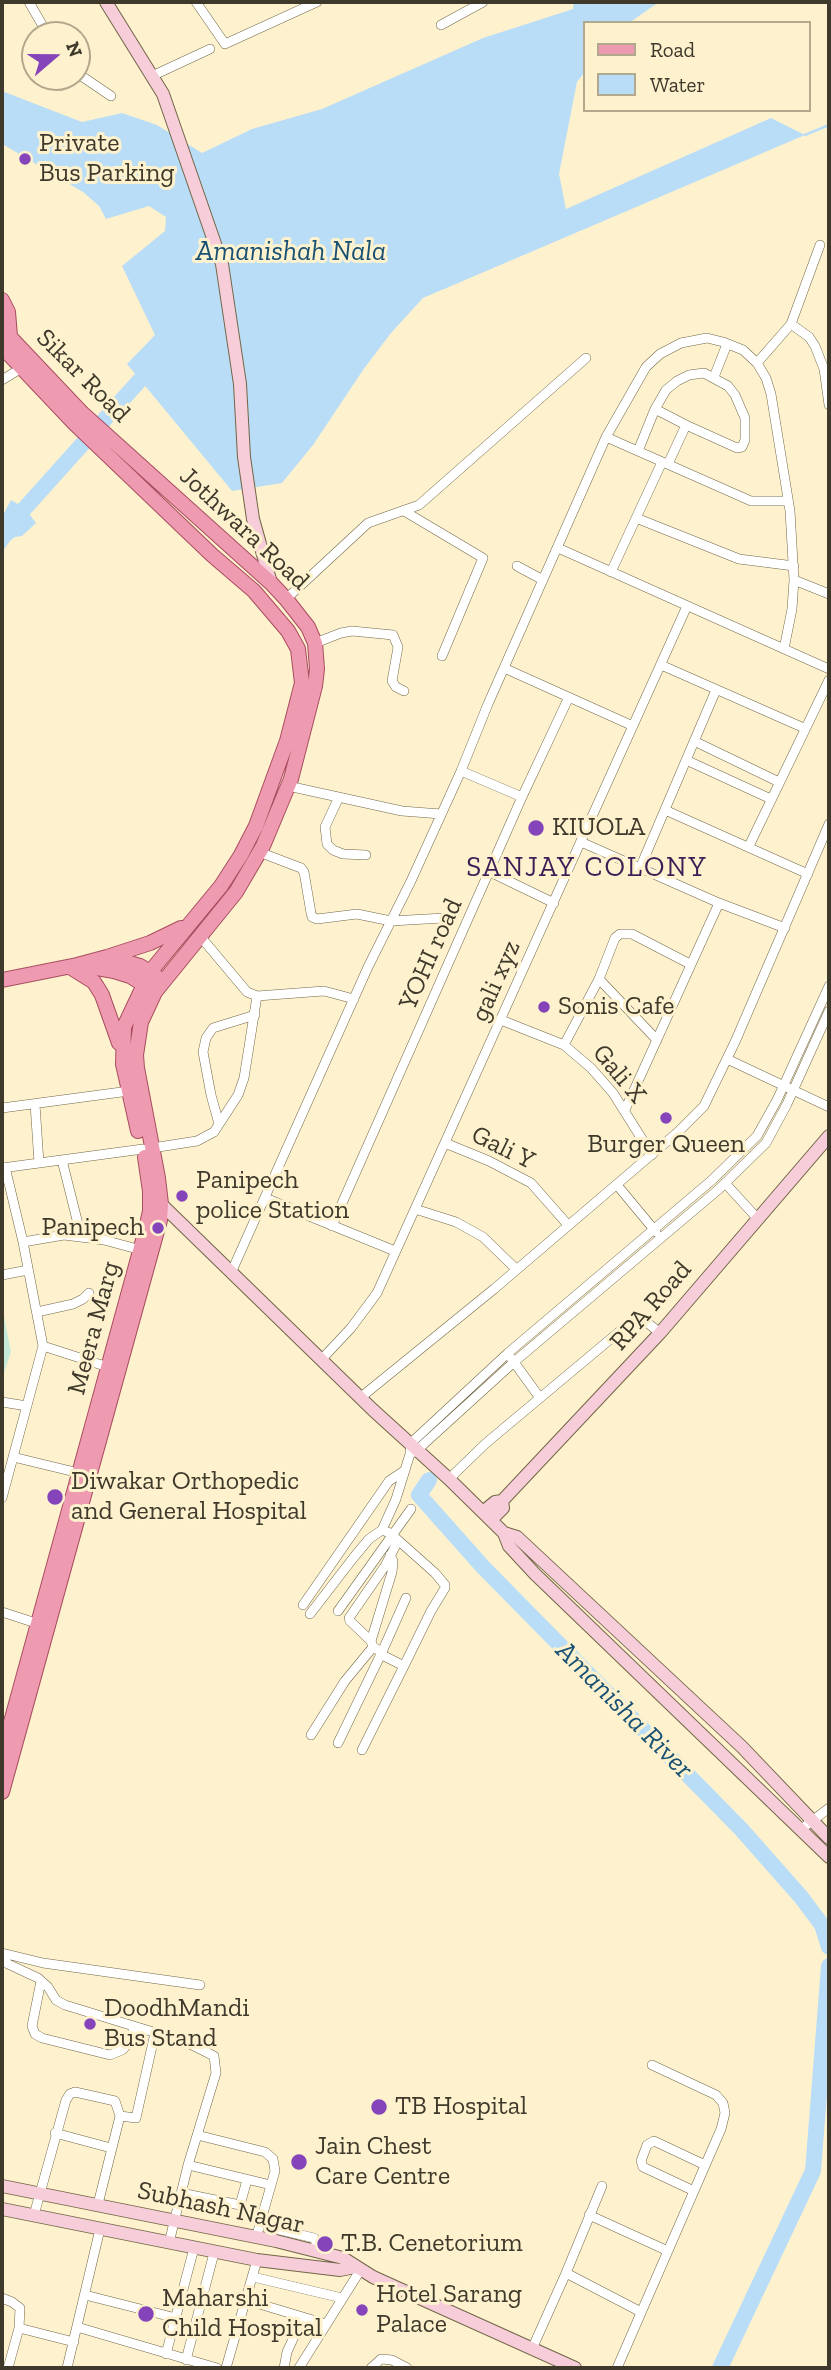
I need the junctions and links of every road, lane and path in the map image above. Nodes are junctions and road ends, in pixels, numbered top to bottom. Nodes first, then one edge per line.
1 (30, 2) edge
2 (106, 2) edge
3 (196, 2) edge
4 (317, 2) edge
5 (483, 2) edge
6 (40, 21) edge
7 (441, 25) dead end
8 (210, 49) dead end
9 (152, 76) junction
10 (91, 82) edge
11 (111, 96) dead end
12 (820, 245) dead end
13 (2, 300) edge
14 (2, 323) edge
15 (791, 324) junction
16 (6, 343) edge
17 (727, 344) junction
18 (586, 358) dead end
19 (757, 363) junction
20 (20, 369) junction
21 (715, 377) junction
22 (2, 380) edge
23 (829, 405) edge
24 (655, 409) junction
25 (78, 418) junction
26 (686, 425) junction
27 (606, 437) junction
28 (119, 447) joint
29 (638, 451) junction
30 (665, 463) junction
31 (788, 501) junction
32 (404, 511) junction
33 (636, 518) junction
34 (558, 548) junction
35 (517, 566) dead end
36 (794, 566) junction
37 (611, 572) junction
38 (543, 580) junction
39 (794, 580) junction
40 (271, 583) junction
41 (829, 594) edge
42 (286, 599) junction
43 (687, 606) junction
44 (315, 643) junction
45 (784, 649) junction
46 (442, 656) dead end
47 (660, 665) junction
48 (504, 668) junction
49 (829, 669) edge
50 (829, 680) edge
51 (716, 690) junction
52 (404, 691) dead end
53 (568, 699) junction
54 (633, 726) junction
55 (804, 728) junction
56 (694, 741) junction
57 (686, 760) junction
58 (461, 771) junction
59 (779, 782) junction
60 (288, 786) junction
61 (339, 797) junction
62 (522, 797) junction
63 (771, 799) junction
64 (665, 810) junction
65 (442, 814) junction
66 (829, 824) edge
67 (581, 842) junction
68 (749, 846) junction
69 (259, 852) junction
70 (366, 855) dead end
71 (640, 868) junction
72 (490, 872) junction
73 (808, 874) junction
74 (554, 902) junction
75 (719, 903) junction
76 (444, 918) dead end
77 (391, 921) junction
78 (187, 925) junction
79 (785, 928) junction
80 (200, 936) junction
81 (107, 957) junction
82 (690, 964) junction
83 (74, 966) junction
84 (598, 979) junction
85 (2, 980) edge
86 (153, 982) junction
87 (829, 986) edge
88 (257, 996) junction
89 (354, 999) junction
90 (829, 1011) edge
91 (256, 1015) junction
92 (501, 1020) junction
93 (829, 1027) edge
94 (819, 1032) junction
95 (805, 1037) junction
96 (657, 1040) junction
97 (564, 1045) junction
98 (122, 1058) junction
99 (727, 1059) junction
100 (783, 1084) junction
101 (793, 1089) junction
102 (129, 1091) junction
103 (35, 1104) junction
104 (829, 1107) edge
105 (2, 1108) edge
106 (625, 1110) junction
107 (219, 1124) junction
108 (829, 1136) edge
109 (444, 1143) junction
110 (748, 1146) junction
111 (148, 1149) junction
112 (756, 1154) junction
113 (652, 1155) junction
114 (62, 1160) junction
115 (39, 1163) junction
116 (3, 1168) edge
117 (725, 1183) junction
118 (617, 1185) junction
119 (150, 1191) junction
120 (265, 1198) junction
121 (161, 1204) junction
122 (415, 1209) junction
123 (757, 1218) junction
124 (568, 1225) junction
125 (332, 1226) junction
126 (654, 1230) junction
127 (81, 1236) junction
128 (661, 1238) junction
129 (23, 1242) junction
130 (141, 1250) junction
131 (396, 1251) junction
132 (516, 1269) junction
133 (28, 1270) junction
134 (231, 1273) junction
135 (2, 1275) edge
136 (89, 1293) dead end
137 (37, 1312) junction
138 (660, 1333) junction
139 (43, 1346) junction
140 (508, 1353) junction
141 (321, 1360) junction
142 (514, 1362) junction
143 (108, 1367) junction
144 (360, 1398) junction
145 (540, 1398) junction
146 (2, 1402) edge
147 (27, 1406) junction
148 (413, 1449) junction
149 (13, 1457) junction
150 (404, 1471) junction
151 (79, 1473) junction
152 (449, 1479) junction
153 (2, 1498) edge
154 (411, 1509) dead end
155 (487, 1516) junction
156 (382, 1530) junction
157 (504, 1533) junction
158 (395, 1538) junction
159 (390, 1555) junction
160 (406, 1598) dead end
161 (303, 1605) dead end
162 (338, 1611) dead end
163 (2, 1612) edge
164 (310, 1614) dead end
165 (42, 1625) junction
166 (376, 1649) junction
167 (404, 1666) junction
168 (5, 1733) edge
169 (311, 1735) dead end
170 (338, 1742) dead end
171 (362, 1750) dead end
172 (2, 1755) edge
173 (2, 1792) edge
174 (829, 1808) edge
175 (811, 1820) junction
176 (800, 1830) junction
177 (829, 1838) edge
178 (829, 1857) edge
179 (2, 1953) edge
180 (2, 1958) edge
181 (41, 1981) junction
182 (200, 1985) dead end
183 (134, 2027) junction
184 (155, 2033) junction
185 (652, 2065) dead end
186 (120, 2116) junction
187 (55, 2133) junction
188 (197, 2135) junction
189 (111, 2148) junction
190 (188, 2165) junction
191 (705, 2165) junction
192 (247, 2180) junction
193 (271, 2185) junction
194 (2, 2186) edge
195 (601, 2186) dead end
196 (694, 2191) junction
197 (39, 2193) junction
198 (181, 2193) junction
199 (98, 2204) junction
200 (2, 2209) edge
201 (589, 2215) junction
202 (34, 2216) junction
203 (174, 2220) junction
204 (100, 2229) junction
205 (262, 2239) junction
206 (169, 2243) junction
207 (194, 2248) junction
208 (668, 2251) junction
209 (214, 2253) junction
210 (257, 2260) junction
211 (358, 2268) junction
212 (566, 2273) junction
213 (253, 2277) junction
214 (85, 2295) junction
215 (342, 2298) junction
216 (246, 2300) junction
217 (3, 2301) edge
218 (641, 2312) junction
219 (176, 2318) junction
220 (326, 2324) junction
221 (77, 2327) junction
222 (19, 2328) junction
223 (297, 2330) dead end
224 (74, 2342) junction
225 (532, 2349) junction
226 (166, 2354) junction
227 (186, 2360) junction
228 (8, 2368) edge
229 (67, 2368) edge
230 (217, 2368) edge
231 (226, 2368) edge
232 (284, 2368) edge
233 (299, 2368) edge
234 (371, 2368) edge
235 (407, 2368) edge
236 (575, 2368) edge
237 (617, 2368) edge

1 - 6 street
2 - 9 street
3 - 4 street
5 - 7 street
8 - 9 street
9 - 40 street
10 - 11 street
12 - 15 street
13 - 16 main road, Sikar Road
14 - 16 main road
15 - 19 street
15 - 23 street
16 - 20 main road
16 - 25 main road, Sikar Road
17 - 19 street
17 - 21 street
17 - 27 street
18 - 32 street
19 - 31 street
20 - 22 street
20 - 25 main road
21 - 24 street
21 - 26 street
24 - 26 street
24 - 29 street
25 - 28 main road, Sikar Road
25 - 78 main road, Jothwara Road
26 - 30 street
27 - 29 street
27 - 34 street
28 - 40 main road, Jothwara Road
29 - 30 street
30 - 31 street
30 - 33 street
31 - 36 street
32 - 42 street
32 - 46 street
33 - 36 street
33 - 37 street
34 - 37 street
34 - 38 street
35 - 38 street
36 - 39 street
37 - 43 street
38 - 48 street
39 - 41 street
39 - 45 street
40 - 42 main road, Jothwara Road
42 - 44 main road, Jothwara Road
43 - 45 street
43 - 47 street, gali xyz
44 - 52 street
44 - 60 main road, Jothwara Road
45 - 49 street
47 - 51 street
47 - 54 street, gali xyz
48 - 53 street
48 - 58 street
50 - 55 street
51 - 55 street
51 - 56 street
53 - 54 street
53 - 62 street, YOHI road
54 - 67 street, gali xyz
55 - 59 street
56 - 57 street
56 - 59 street
57 - 63 street
57 - 64 street
58 - 62 street
58 - 65 street
59 - 63 street
60 - 61 street
60 - 69 main road, Jothwara Road
61 - 65 street
61 - 70 street
62 - 72 street, YOHI road
63 - 68 street
64 - 68 street
64 - 71 street
65 - 77 street
66 - 73 street
67 - 71 street
67 - 74 street, gali xyz
68 - 73 street
69 - 77 street
69 - 80 main road, Jothwara Road
71 - 75 street
72 - 74 street
72 - 125 street, YOHI road
73 - 79 street
74 - 92 street, gali xyz
75 - 79 street
75 - 82 street
76 - 77 street
77 - 89 street
78 - 81 main road
78 - 86 main road, Meera Marg
79 - 99 street
80 - 86 main road, Jothwara Road
80 - 88 street
81 - 83 main road
81 - 86 main road
82 - 84 street
82 - 96 street
83 - 85 main road
83 - 86 main road
83 - 98 main road
84 - 96 street
84 - 97 street
86 - 98 main road, Meera Marg
86 - 111 main road, Meera Marg
87 - 95 street
88 - 89 street
88 - 91 street
89 - 120 street
90 - 94 street
91 - 107 street
91 - 107 street
92 - 97 street, Gali X
92 - 109 street, gali xyz
93 - 94 street
94 - 95 street
94 - 101 street
95 - 100 street
96 - 106 street
97 - 106 street, Gali X
98 - 102 main road, Meera Marg
99 - 100 street
99 - 113 street
100 - 101 street
100 - 110 street
101 - 104 street
101 - 112 street
102 - 103 street
102 - 111 main road, Meera Marg
103 - 105 street
103 - 115 street
106 - 113 street, Gali X
107 - 111 street
108 - 123 street, RPA Road
109 - 122 street, gali xyz
109 - 124 street, Gali Y
110 - 112 street
110 - 126 street
111 - 114 street
111 - 119 main road, Meera Marg
111 - 121 main road, Meera Marg
112 - 117 street
113 - 118 street
114 - 115 street
114 - 127 street
115 - 116 street
116 - 129 street
117 - 123 street
117 - 128 street
118 - 124 street
118 - 126 street
119 - 121 street
119 - 130 main road, Meera Marg
120 - 125 street
120 - 134 street
121 - 134 street
121 - 165 main road, Meera Marg
122 - 131 street, gali xyz
122 - 132 street
123 - 138 street, RPA Road
124 - 132 street
125 - 131 street
126 - 128 street
126 - 140 street
127 - 129 street
127 - 130 street
128 - 142 street
129 - 133 street
130 - 143 main road, Meera Marg
131 - 141 street, gali xyz
132 - 144 street
133 - 135 street
133 - 137 street
134 - 141 street
136 - 137 street
137 - 139 street
138 - 145 street
138 - 155 street, RPA Road
139 - 143 street
139 - 147 street
140 - 142 street
140 - 148 street
141 - 144 street
142 - 145 street
142 - 148 street
143 - 151 main road, Meera Marg
144 - 148 street
145 - 152 street
146 - 147 street
147 - 149 street
148 - 150 street
148 - 152 street
149 - 151 street
149 - 153 street
150 - 156 street
150 - 161 street
151 - 165 main road, Meera Marg
152 - 155 street
154 - 158 street
155 - 157 street
156 - 158 street
156 - 164 street
157 - 175 street
157 - 176 street
158 - 159 street
158 - 162 street
158 - 167 street
159 - 166 street
159 - 166 street
160 - 166 street
163 - 165 street
165 - 168 main road, Meera Marg
165 - 173 main road, Meera Marg
166 - 167 street
166 - 169 street
166 - 170 street
167 - 171 street
168 - 172 main road, Meera Marg
174 - 175 street
175 - 176 street
175 - 177 street
176 - 178 street
179 - 182 street
180 - 181 street
181 - 183 street
181 - 183 street
183 - 184 street
184 - 186 street
184 - 188 street
185 - 191 street
186 - 187 street
186 - 189 street
187 - 189 street
187 - 197 street
188 - 190 street
188 - 193 street
189 - 199 street
190 - 192 street
190 - 198 street
191 - 196 street
191 - 196 street
192 - 193 street
192 - 198 street
193 - 205 street
194 - 197 street, Subhash Nagar
195 - 201 street
196 - 208 street
197 - 199 street, Subhash Nagar
197 - 202 street
198 - 203 street
199 - 203 street, Subhash Nagar
200 - 202 street
201 - 208 street
201 - 212 street
202 - 204 street
203 - 205 street, Subhash Nagar
203 - 206 street
204 - 206 street
204 - 214 street
205 - 211 street, Subhash Nagar
206 - 207 street
207 - 209 street
207 - 219 street
208 - 218 street
209 - 210 street
209 - 227 street
210 - 211 street
210 - 213 street
211 - 215 street
211 - 225 street, Subhash Nagar
212 - 218 street
212 - 225 street
213 - 215 street
213 - 216 street
214 - 219 street
214 - 221 street
215 - 220 street
216 - 220 street
216 - 231 street
217 - 222 street
218 - 237 street
219 - 226 street
220 - 233 street
221 - 224 street
221 - 226 street
222 - 224 street
222 - 228 street
223 - 232 street
224 - 229 street
225 - 236 street, Subhash Nagar
226 - 227 street
227 - 230 street
234 - 235 street

